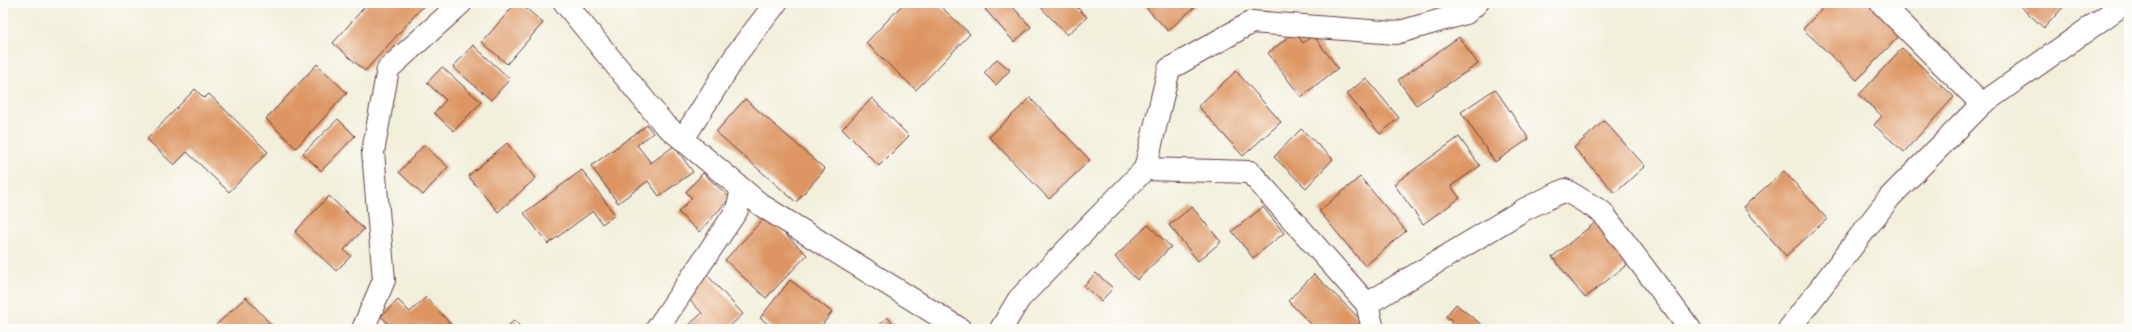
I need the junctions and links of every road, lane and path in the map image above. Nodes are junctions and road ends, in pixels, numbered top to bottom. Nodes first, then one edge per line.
1 (461, 3) edge
2 (565, 3) edge
3 (776, 3) edge
4 (1477, 3) edge
5 (1881, 3) edge
6 (2115, 5) edge
7 (1982, 104) junction
8 (683, 139) junction
9 (1145, 169) junction
10 (742, 189) junction
11 (1366, 304) junction
12 (362, 329) edge
13 (657, 329) edge
14 (960, 329) edge
15 (1001, 329) edge
16 (1373, 329) edge
17 (1690, 329) edge
18 (1789, 329) edge

1 - 12 street
2 - 8 street
3 - 8 street
4 - 9 street
5 - 7 street
6 - 7 street
7 - 18 street
8 - 10 street
9 - 11 street
9 - 15 street
10 - 13 street
10 - 14 street
11 - 16 street
11 - 17 street

